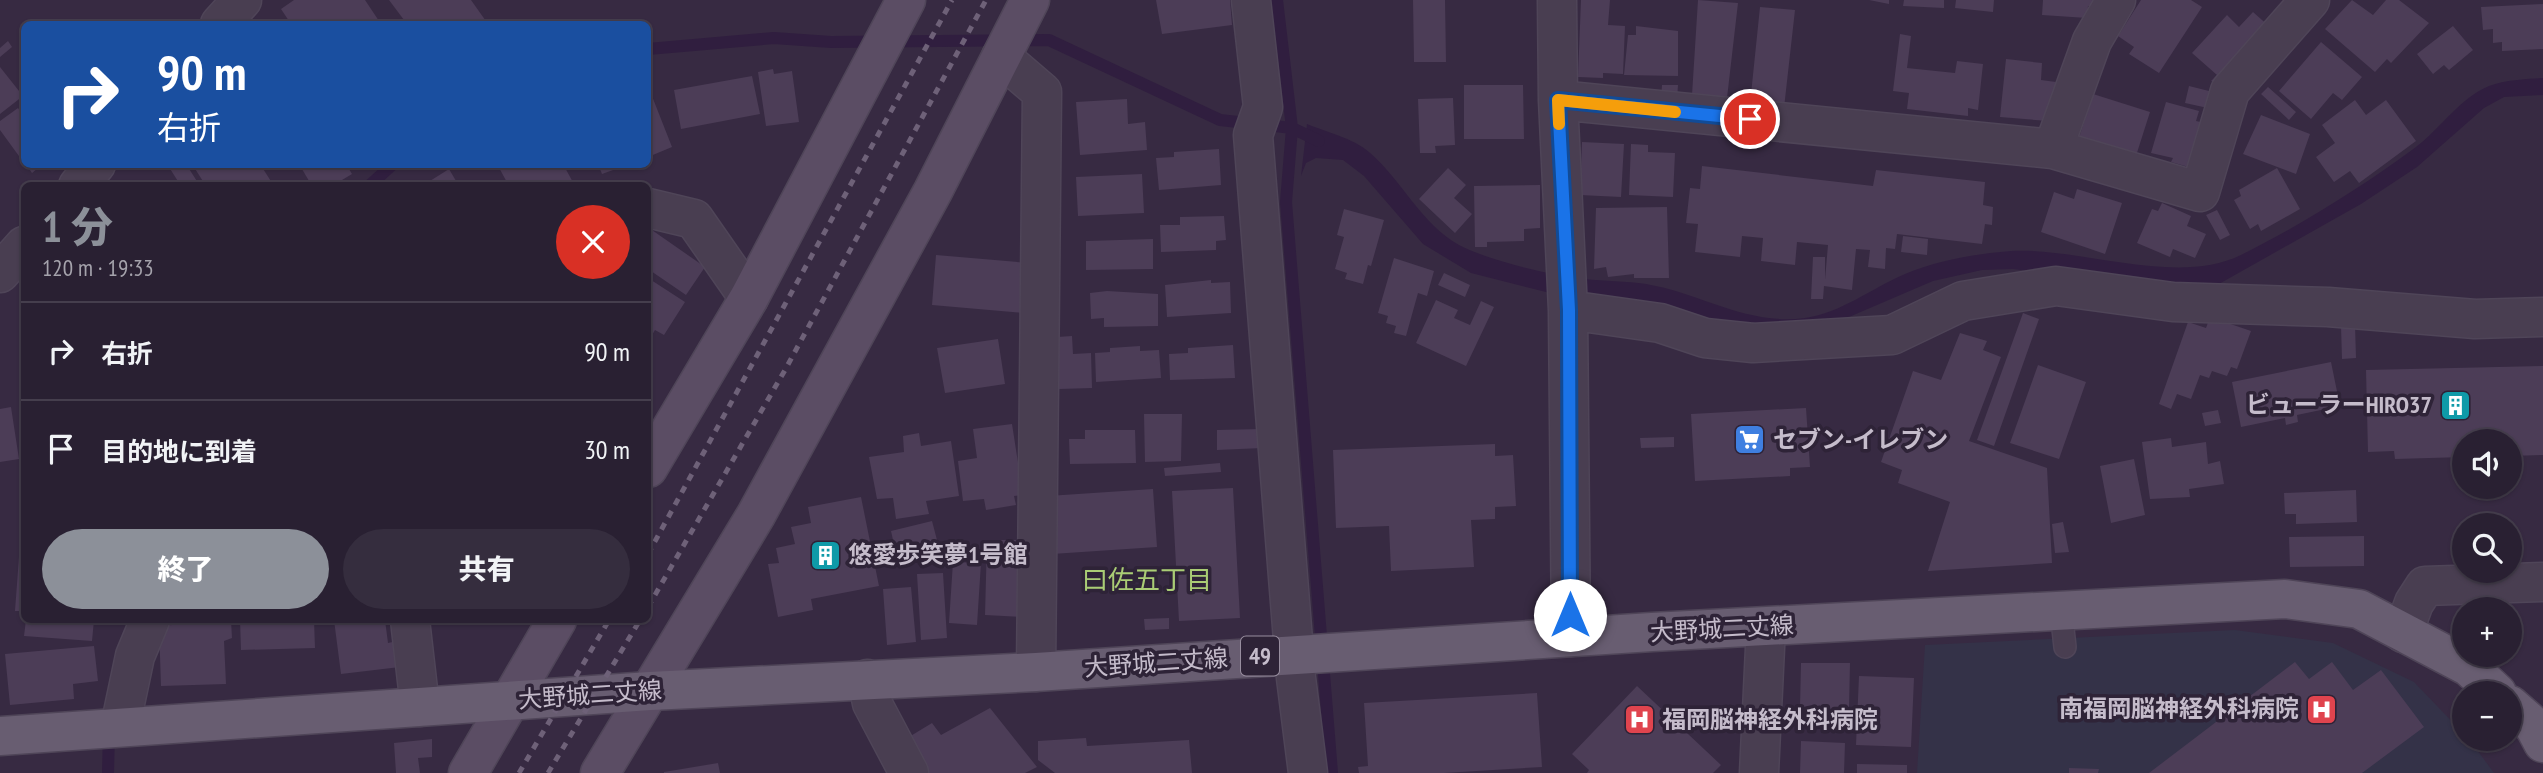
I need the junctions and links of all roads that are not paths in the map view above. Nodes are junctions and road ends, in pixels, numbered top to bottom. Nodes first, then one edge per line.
1 (242, 0) edge
2 (906, 0) edge
3 (1030, 0) edge
4 (1251, 0) edge
5 (1557, 0) edge
6 (2116, 0) edge
7 (2309, 0) edge
8 (223, 21) edge
9 (1001, 57) junction
10 (1558, 100) junction
11 (2053, 149) junction
12 (93, 168) edge
13 (81, 182) edge
14 (651, 209) edge
15 (21, 249) edge
16 (0, 273) edge
17 (749, 298) junction
18 (1569, 310) junction
19 (2543, 317) edge
20 (651, 463) edge
21 (2543, 582) edge
22 (149, 623) edge
23 (410, 623) edge
24 (555, 623) edge
25 (1766, 627) junction
26 (2403, 633) junction
27 (1572, 637) junction
28 (1295, 653) junction
29 (1036, 672) junction
30 (867, 679) junction
31 (2484, 681) edge
32 (650, 691) junction
33 (509, 701) junction
34 (419, 708) junction
35 (120, 727) junction
36 (0, 736) edge
37 (468, 773) edge
38 (600, 773) edge
39 (909, 773) edge
40 (1308, 773) edge
41 (1759, 773) edge

1 - 8 street
2 - 17 street
3 - 9 street
4 - 28 street
5 - 10 street
6 - 11 street
7 - 11 street
9 - 29 street
9 - 32 street
10 - 11 street
10 - 18 street
12 - 13 street
14 - 17 street
15 - 16 street
17 - 20 street
18 - 19 street
18 - 27 street
21 - 26 street
22 - 35 street
23 - 34 street
24 - 33 street
25 - 26 main road, 大野城二丈線 / 49
25 - 27 main road, 大野城二丈線 / 49
25 - 41 street
26 - 31 main road, 大野城二丈線 / 49
27 - 28 main road, 大野城二丈線 / 49
28 - 29 main road, 大野城二丈線 / 49
28 - 40 street
29 - 30 main road, 大野城二丈線 / 49
30 - 32 main road, 大野城二丈線 / 49
30 - 39 street
32 - 33 main road, 大野城二丈線 / 49
32 - 38 street
33 - 34 main road, 大野城二丈線 / 49
33 - 37 street
34 - 35 main road, 大野城二丈線 / 49
35 - 36 main road, 大野城二丈線 / 49

